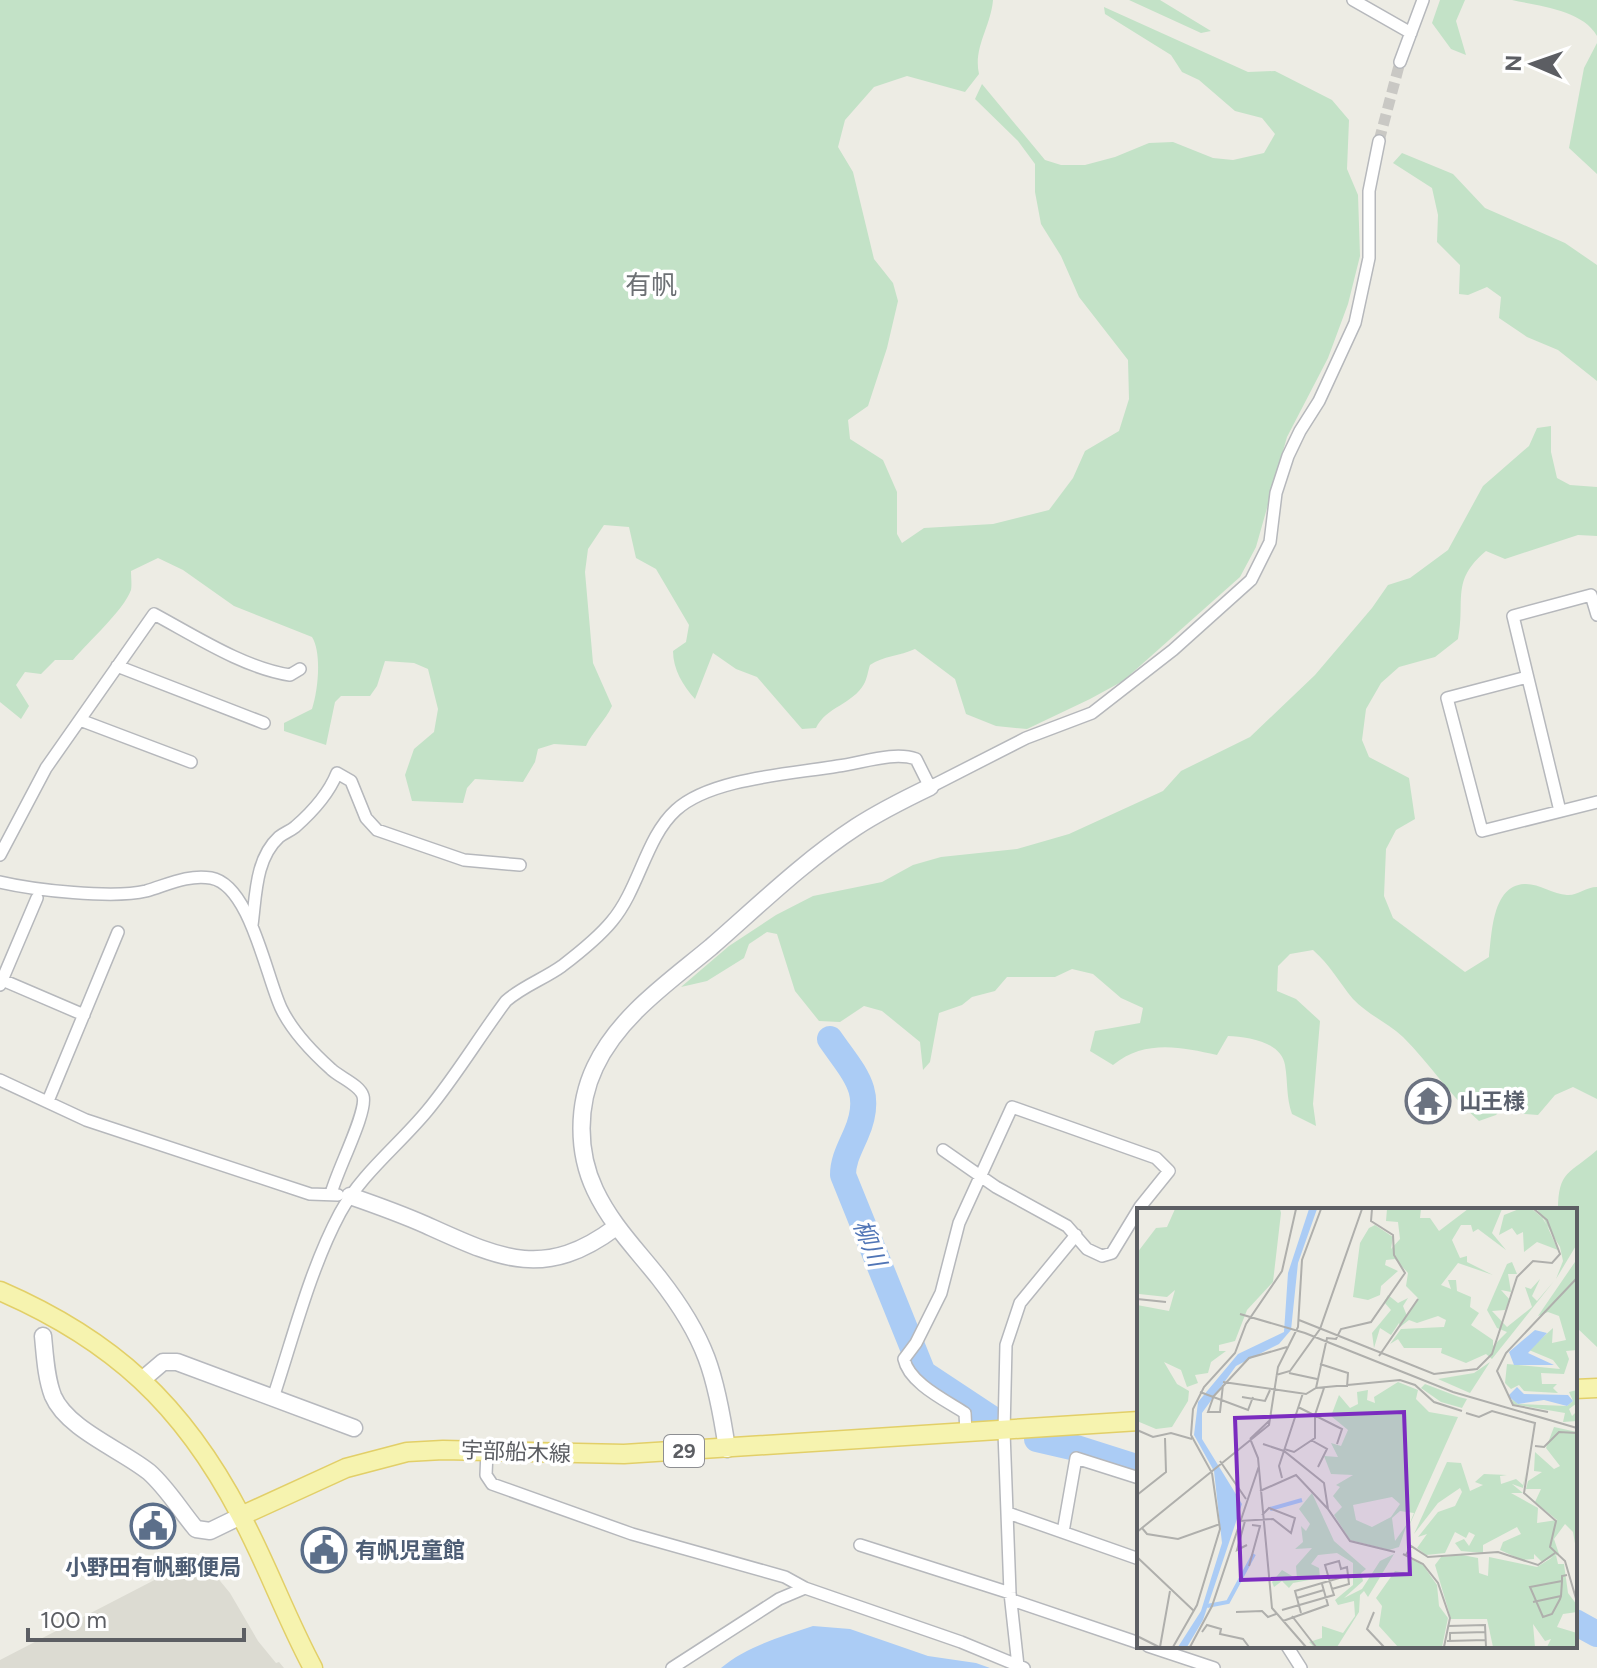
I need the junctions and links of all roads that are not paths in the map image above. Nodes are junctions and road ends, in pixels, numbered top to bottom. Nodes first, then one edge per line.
1 (1353, 0) edge
2 (1423, 0) edge
3 (1411, 33) junction
4 (1400, 62) tunnel mouth
5 (1379, 141) tunnel mouth
6 (1597, 615) edge
7 (117, 666) junction
8 (300, 669) dead end
9 (1527, 677) junction
10 (80, 720) junction
11 (264, 723) dead end
12 (191, 762) dead end
13 (930, 787) junction
14 (1597, 802) edge
15 (1560, 811) junction
16 (0, 855) edge
17 (520, 865) dead end
18 (0, 882) edge
19 (37, 898) dead end
20 (252, 928) junction
21 (118, 932) dead end
22 (1, 981) edge
23 (84, 1015) junction
24 (0, 1080) edge
25 (48, 1101) junction
26 (943, 1150) dead end
27 (980, 1176) junction
28 (331, 1194) junction
29 (350, 1196) junction
30 (1139, 1208) edge
31 (1137, 1212) edge
32 (616, 1227) junction
33 (1076, 1235) junction
34 (0, 1291) edge
35 (43, 1336) dead end
36 (143, 1379) junction
37 (1597, 1388) edge
38 (1577, 1389) edge
39 (273, 1398) junction
40 (1137, 1421) edge
41 (354, 1428) dead end
42 (1004, 1432) junction
43 (966, 1433) junction
44 (727, 1449) junction
45 (487, 1451) junction
46 (1137, 1477) edge
47 (1008, 1513) junction
48 (241, 1516) junction
49 (1063, 1532) junction
50 (860, 1545) dead end
51 (1137, 1558) edge
52 (805, 1588) junction
53 (1011, 1596) junction
54 (1137, 1642) edge
55 (1154, 1648) edge
56 (1288, 1648) edge
57 (1021, 1667) edge
58 (313, 1668) edge
59 (672, 1668) edge
60 (1214, 1668) edge
61 (1301, 1668) edge

1 - 3 street
2 - 3 street
3 - 4 street
5 - 13 street
6 - 9 street
7 - 8 street
7 - 10 street
7 - 11 street
9 - 15 street
9 - 15 street
10 - 12 street
10 - 16 street
13 - 29 street
13 - 32 street
14 - 15 street
17 - 20 street
18 - 20 street
19 - 22 street
20 - 28 street
21 - 23 street
22 - 23 street
23 - 25 street
24 - 25 street
25 - 28 street
26 - 27 street
27 - 30 street
27 - 33 street
27 - 43 street
28 - 29 street
29 - 32 street
29 - 39 street
31 - 33 street
32 - 44 street
33 - 42 street
34 - 36 main road
35 - 48 street
36 - 39 street
36 - 48 main road
37 - 38 main road
39 - 41 street
40 - 42 main road, 宇部船木線 / 29
42 - 43 main road, 宇部船木線 / 29
42 - 47 street
43 - 44 main road, 宇部船木線 / 29
44 - 45 main road, 宇部船木線 / 29
45 - 48 main road, 宇部船木線 / 29
45 - 52 street
46 - 49 street
47 - 49 street
47 - 53 street
48 - 58 main road
49 - 51 street
50 - 53 street
52 - 57 street
52 - 59 street
53 - 54 street
53 - 57 street
55 - 60 street
56 - 61 street

